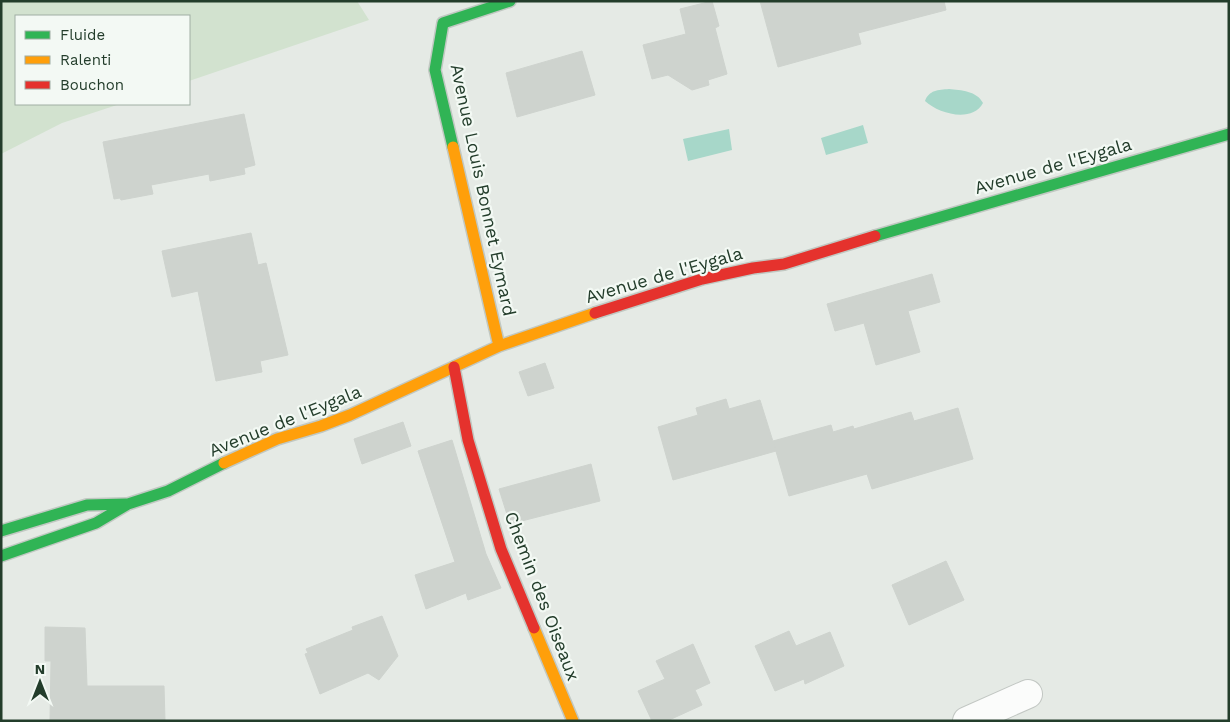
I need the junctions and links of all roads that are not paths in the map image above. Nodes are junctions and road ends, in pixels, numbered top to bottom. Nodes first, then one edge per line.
1 (510, 1) edge
2 (1229, 134) edge
3 (498, 346) junction
4 (454, 367) junction
5 (128, 504) junction
6 (1, 531) edge
7 (1, 556) edge
8 (1028, 694) dead end
9 (573, 721) edge
10 (967, 721) edge

1 - 3 street, Avenue Louis Bonnet Eymard
2 - 3 street, Avenue de l'Eygala
3 - 4 street, Avenue de l'Eygala
4 - 5 street, Avenue de l'Eygala
4 - 9 street, Chemin des Oiseaux
5 - 6 street, Avenue de l'Eygala
5 - 7 street, Avenue de l'Eygala
8 - 10 street

